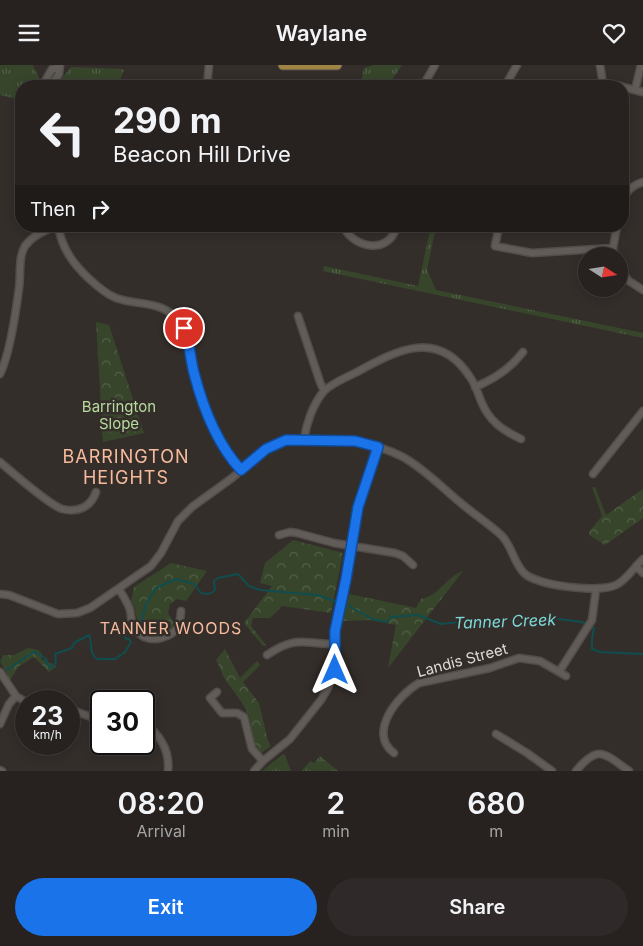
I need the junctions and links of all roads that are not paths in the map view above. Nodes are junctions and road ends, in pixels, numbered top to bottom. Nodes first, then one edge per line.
1 (209, 65) edge
2 (283, 65) edge
3 (337, 65) edge
4 (434, 65) edge
5 (517, 65) edge
6 (600, 65) edge
7 (641, 65) edge
8 (59, 66) edge
9 (46, 80) edge
10 (55, 80) edge
11 (208, 80) edge
12 (426, 80) edge
13 (509, 80) edge
14 (600, 80) edge
15 (629, 88) edge
16 (634, 90) junction
17 (643, 92) edge
18 (643, 183) edge
19 (629, 190) edge
20 (40, 232) edge
21 (60, 232) edge
22 (346, 232) edge
23 (395, 232) edge
24 (498, 232) edge
25 (616, 232) edge
26 (612, 247) edge
27 (578, 250) edge
28 (628, 280) edge
29 (643, 290) edge
30 (298, 316) dead end
31 (523, 352) dead end
32 (0, 374) edge
33 (475, 387) junction
34 (324, 391) junction
35 (643, 411) edge
36 (521, 439) dead end
37 (304, 440) junction
38 (378, 447) junction
39 (0, 462) edge
40 (241, 470) junction
41 (593, 474) dead end
42 (96, 492) dead end
43 (279, 535) dead end
44 (352, 546) junction
45 (643, 559) edge
46 (413, 565) dead end
47 (636, 566) junction
48 (643, 573) edge
49 (119, 589) junction
50 (596, 589) junction
51 (0, 594) edge
52 (181, 611) dead end
53 (335, 644) junction
54 (267, 655) dead end
55 (0, 672) edge
56 (560, 672) junction
57 (566, 676) dead end
58 (217, 692) dead end
59 (15, 694) edge
60 (15, 697) edge
61 (0, 724) edge
62 (155, 733) edge
63 (496, 734) dead end
64 (394, 753) dead end
65 (263, 761) junction
66 (168, 771) edge
67 (254, 771) edge
68 (552, 771) edge
69 (576, 771) edge
70 (629, 771) edge

1 - 11 street
2 - 3 main road
4 - 12 street
5 - 13 street
6 - 14 street
7 - 16 street
8 - 9 street
8 - 10 street
15 - 16 street
16 - 17 street
18 - 19 street
20 - 32 street
21 - 40 street
22 - 23 street
24 - 27 street
25 - 26 street
28 - 29 street
30 - 34 street
31 - 33 street
33 - 34 street
33 - 36 street
34 - 37 street
35 - 41 street
37 - 38 street
37 - 40 street
38 - 44 street
38 - 50 street
39 - 42 street
40 - 49 street
43 - 44 street
44 - 46 street
44 - 53 street
45 - 47 street
47 - 48 street
47 - 50 street
49 - 51 street
49 - 52 street
50 - 56 street
53 - 54 street
53 - 65 street
55 - 59 street
56 - 57 street, Landis Street
56 - 64 street, Landis Street
58 - 65 street
60 - 61 street
62 - 66 street
63 - 68 street
65 - 67 street
69 - 70 street

